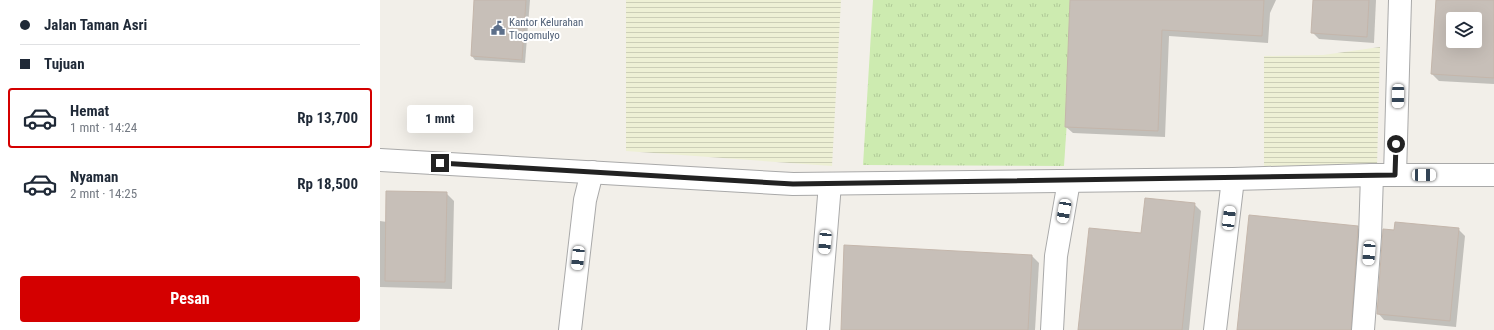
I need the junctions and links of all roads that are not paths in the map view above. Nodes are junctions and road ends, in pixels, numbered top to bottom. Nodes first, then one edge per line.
1 (1400, 0) edge
2 (380, 160) edge
3 (592, 172) junction
4 (1372, 175) junction
5 (1395, 175) junction
6 (1494, 175) edge
7 (1233, 179) junction
8 (1069, 181) junction
9 (830, 184) junction
10 (570, 330) edge
11 (818, 330) edge
12 (1052, 330) edge
13 (1215, 330) edge
14 (1364, 330) edge

1 - 5 street
2 - 3 street
3 - 9 street
3 - 10 street
4 - 5 street
4 - 7 street
4 - 14 street
5 - 6 street
7 - 8 street
7 - 13 street
8 - 9 street
8 - 12 street
9 - 11 street

